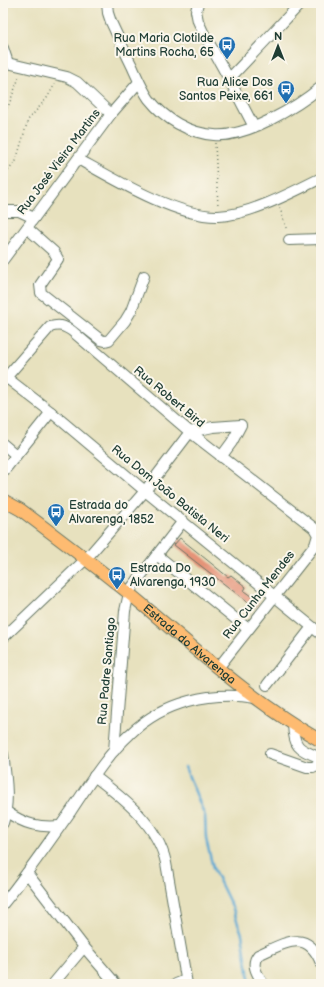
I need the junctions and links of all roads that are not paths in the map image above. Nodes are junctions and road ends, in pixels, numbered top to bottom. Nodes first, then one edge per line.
1 (108, 3) edge
2 (198, 3) edge
3 (301, 3) edge
4 (3, 48) edge
5 (5, 63) edge
6 (229, 79) junction
7 (139, 82) junction
8 (321, 87) edge
9 (111, 114) junction
10 (254, 127) junction
11 (78, 159) junction
12 (321, 178) edge
13 (3, 211) edge
14 (34, 218) junction
15 (26, 228) junction
16 (321, 239) edge
17 (289, 240) road end
18 (3, 260) edge
19 (144, 276) dead end
20 (4, 378) edge
21 (51, 412) junction
22 (190, 432) junction
23 (3, 444) edge
24 (16, 455) junction
25 (221, 457) junction
26 (3, 472) edge
27 (144, 491) junction
28 (3, 500) edge
29 (183, 521) junction
30 (317, 538) joint
31 (157, 555) junction
32 (86, 559) junction
33 (129, 593) junction
34 (275, 596) junction
35 (312, 627) junction
36 (248, 629) junction
37 (321, 634) edge
38 (3, 638) edge
39 (218, 668) junction
40 (240, 685) junction
41 (267, 685) dead end
42 (225, 696) junction
43 (256, 698) junction
44 (293, 724) junction
45 (321, 741) edge
46 (114, 751) junction
47 (3, 754) edge
48 (270, 754) dead end
49 (321, 758) edge
50 (94, 776) junction
51 (7, 812) junction
52 (3, 824) edge
53 (60, 826) junction
54 (27, 873) junction
55 (3, 904) edge
56 (84, 947) junction
57 (320, 960) edge
58 (186, 982) edge
59 (53, 984) edge
60 (116, 984) edge
61 (176, 984) edge
62 (263, 984) edge

1 - 7 street
2 - 6 street
3 - 6 street
4 - 5 street
5 - 9 street
6 - 10 street
7 - 9 street, Rua José Vieira Martins
7 - 10 street
8 - 10 street
9 - 11 street, Rua José Vieira Martins
11 - 12 street
11 - 14 street, Rua José Vieira Martins
13 - 14 street
14 - 15 street, Rua José Vieira Martins
15 - 18 street, Rua José Vieira Martins
15 - 19 street
16 - 17 street
20 - 21 street, Rua Dom João Batista Neri
20 - 22 street, Rua Robert Bird
21 - 24 street
21 - 27 street, Rua Dom João Batista Neri
22 - 25 street, Rua Robert Bird
22 - 25 street
22 - 27 street
23 - 24 street
24 - 26 street
25 - 30 street, Rua Robert Bird
27 - 29 street, Rua Dom João Batista Neri
27 - 32 street
28 - 32 main road, Estrada do Alvarenga
29 - 31 street
29 - 34 street, Rua Dom João Batista Neri
30 - 34 street, Rua Cunha Mendes
31 - 33 street
31 - 36 street
32 - 33 main road, Estrada do Alvarenga
32 - 38 street
33 - 39 main road, Estrada do Alvarenga
33 - 46 street, Rua Padre Santiago
34 - 35 street, Rua Dom João Batista Neri
34 - 36 street, Rua Cunha Mendes
35 - 37 street, Rua Dom João Batista Neri
35 - 41 street
36 - 39 street, Rua Cunha Mendes
39 - 40 main road, Estrada do Alvarenga
40 - 42 street
40 - 43 main road, Estrada do Alvarenga
42 - 43 street
42 - 46 street
43 - 44 main road, Estrada do Alvarenga
44 - 45 main road, Estrada do Alvarenga
44 - 49 street
46 - 50 street
47 - 51 street
48 - 49 street
50 - 53 street
50 - 58 street
51 - 52 street
51 - 53 street
53 - 54 street
54 - 55 street
54 - 56 street
56 - 59 street
56 - 60 street
57 - 62 street
58 - 61 street

